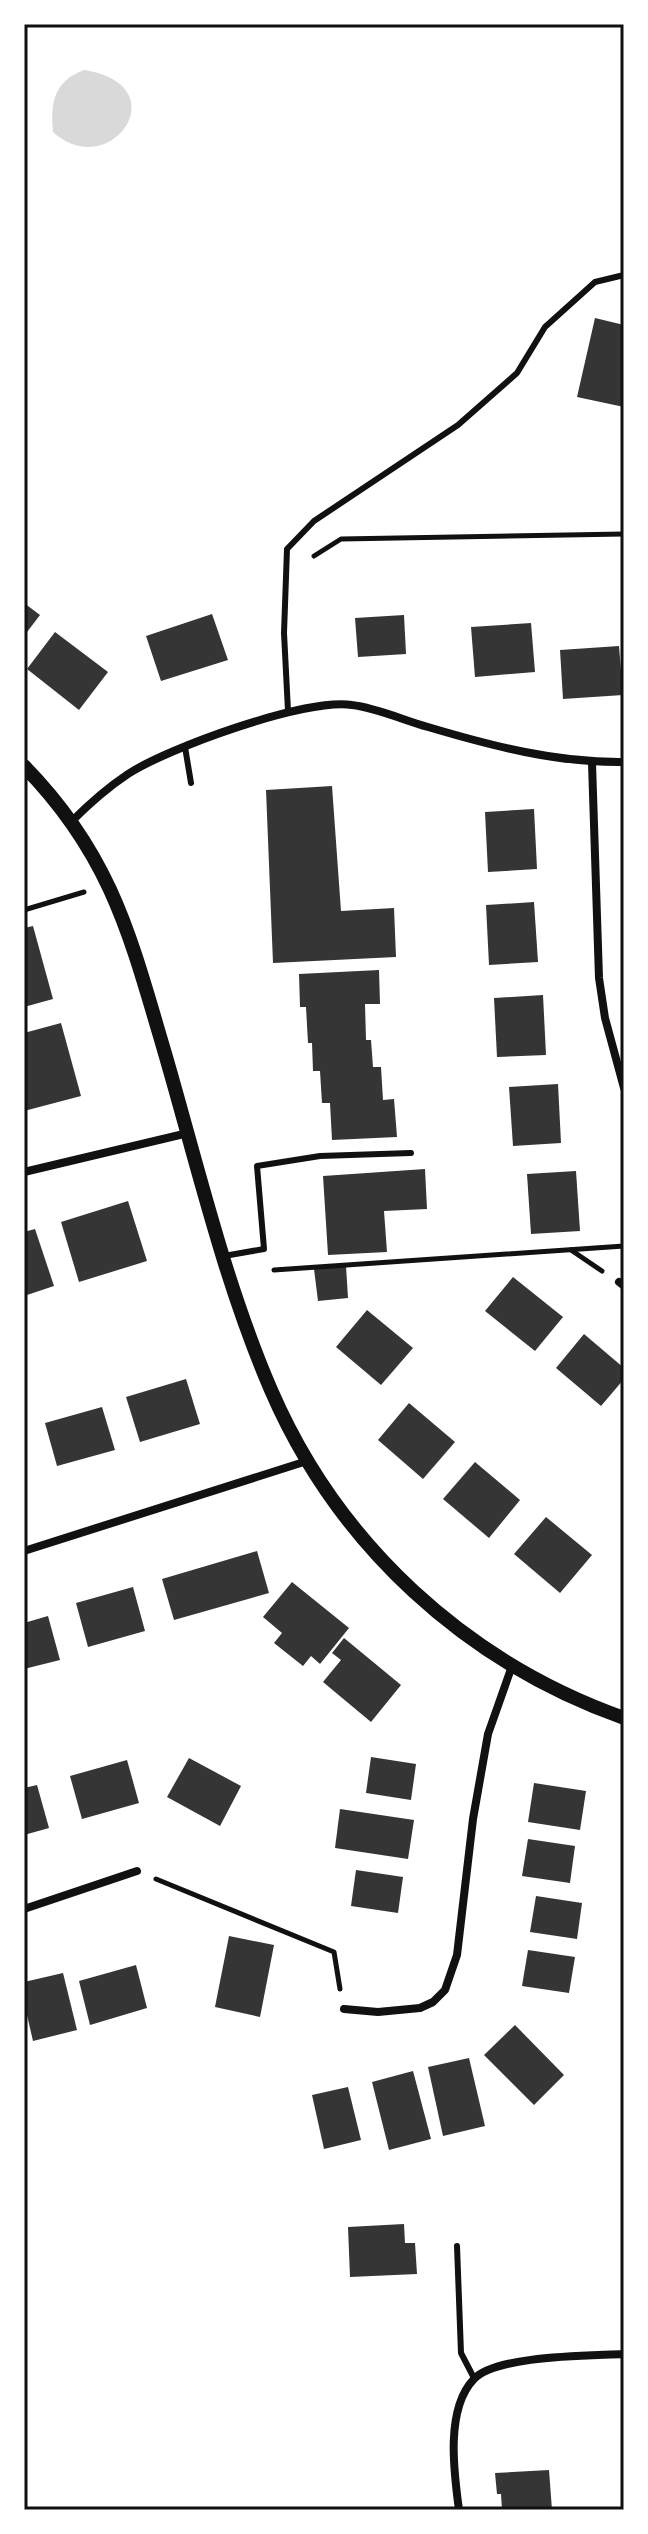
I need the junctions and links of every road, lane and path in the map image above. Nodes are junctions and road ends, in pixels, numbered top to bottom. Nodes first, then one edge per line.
1 (624, 275) edge
2 (624, 534) edge
3 (287, 573) junction
4 (288, 711) junction
5 (185, 747) junction
6 (624, 762) edge
7 (592, 763) junction
8 (24, 766) edge
9 (191, 783) dead end
10 (72, 821) junction
11 (109, 884) junction
12 (24, 910) edge
13 (624, 1088) edge
14 (188, 1133) junction
15 (411, 1153) dead end
16 (24, 1172) edge
17 (624, 1246) edge
18 (570, 1249) junction
19 (224, 1256) junction
20 (229, 1273) junction
21 (621, 1284) edge
22 (307, 1461) junction
23 (24, 1551) edge
24 (512, 1666) junction
25 (624, 1718) edge
26 (137, 1871) joint
27 (24, 1909) edge
28 (344, 2009) joint
29 (457, 2246) dead end
30 (624, 2354) edge
31 (474, 2378) junction
32 (459, 2510) edge

1 - 3 lane
2 - 3 path
3 - 4 lane
4 - 5 street
4 - 7 street
5 - 9 lane
5 - 10 street
6 - 7 street
7 - 13 street
8 - 10 street
10 - 11 street
11 - 12 path
11 - 14 street
14 - 16 street
14 - 19 street
15 - 19 lane
17 - 18 path
18 - 20 path
18 - 21 path
19 - 20 street
20 - 22 street
22 - 23 street
22 - 24 street
24 - 25 street
24 - 28 street
26 - 27 street
26 - 28 path
29 - 31 lane
30 - 31 street
31 - 32 street

